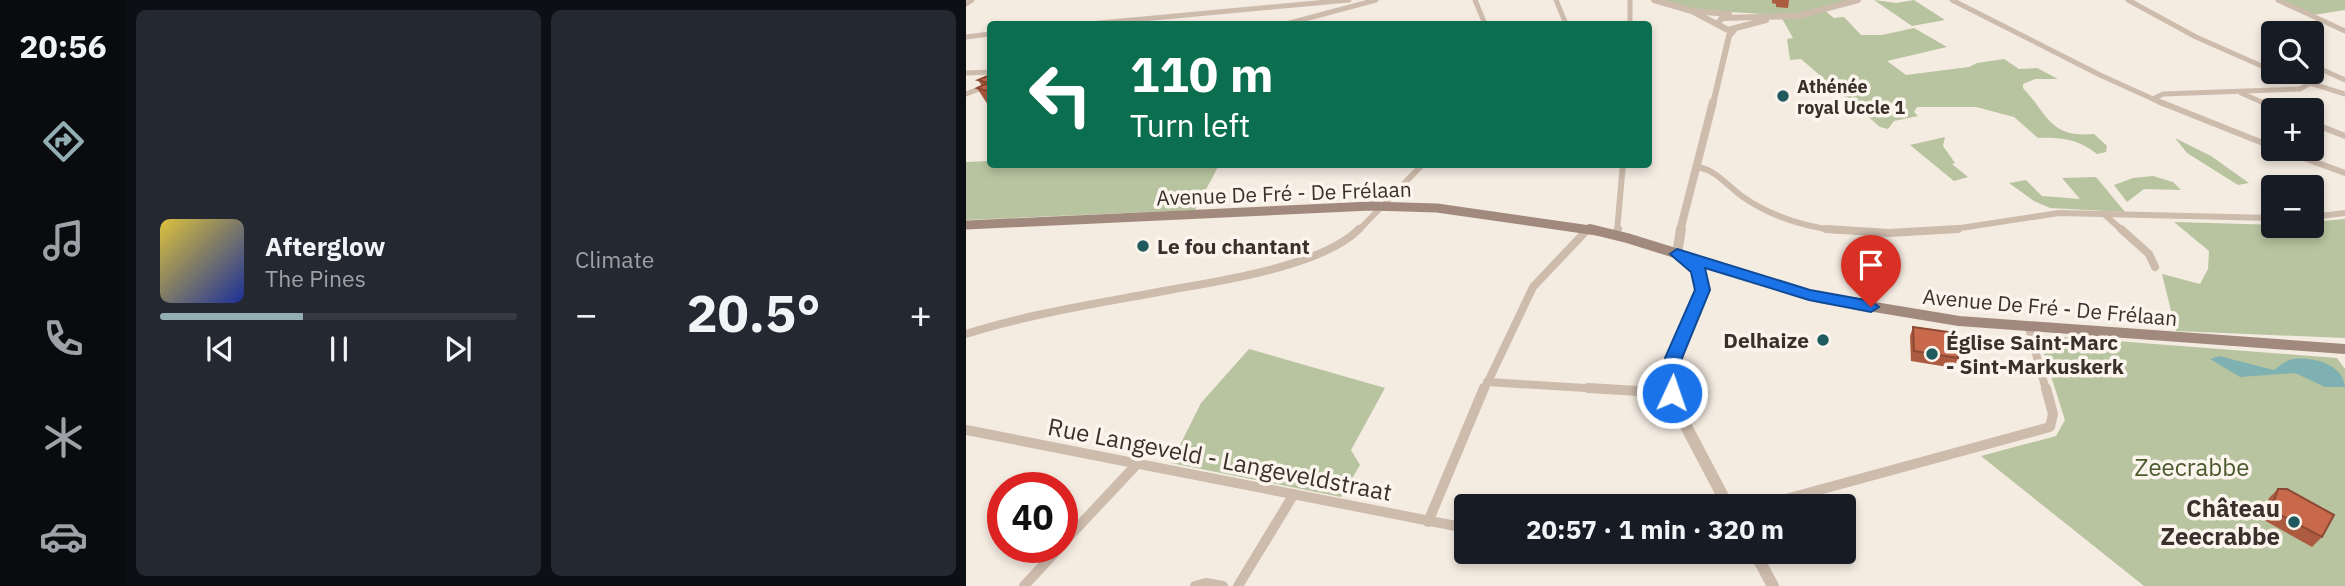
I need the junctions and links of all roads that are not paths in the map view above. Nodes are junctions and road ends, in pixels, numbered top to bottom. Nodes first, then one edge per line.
1 (972, 0) edge
2 (1349, 0) edge
3 (1376, 0) edge
4 (1475, 0) edge
5 (1556, 0) edge
6 (1630, 0) edge
7 (1654, 0) edge
8 (1858, 0) edge
9 (1952, 0) edge
10 (2128, 0) edge
11 (2278, 0) edge
12 (1332, 1) edge
13 (1366, 1) edge
14 (966, 4) edge
15 (1692, 11) junction
16 (1333, 12) junction
17 (1735, 16) junction
18 (1780, 18) junction
19 (1121, 21) edge
20 (1298, 21) edge
21 (1484, 21) edge
22 (1565, 21) edge
23 (1630, 21) edge
24 (1718, 23) junction
25 (1745, 26) junction
26 (2345, 31) edge
27 (1729, 32) junction
28 (987, 34) edge
29 (966, 37) edge
30 (2261, 67) edge
31 (2324, 70) edge
32 (966, 72) edge
33 (987, 72) edge
34 (2345, 80) edge
35 (2308, 84) edge
36 (2313, 84) edge
37 (987, 86) edge
38 (2238, 91) junction
39 (966, 94) edge
40 (2345, 94) edge
41 (2152, 99) junction
42 (2261, 101) edge
43 (2324, 127) edge
44 (2345, 136) edge
45 (2261, 142) edge
46 (2317, 161) edge
47 (1698, 167) junction
48 (1419, 168) edge
49 (1623, 168) edge
50 (2343, 169) edge
51 (1383, 206) junction
52 (2345, 213) edge
53 (2104, 214) junction
54 (2324, 216) edge
55 (2261, 218) edge
56 (966, 225) edge
57 (1588, 229) junction
58 (1615, 234) junction
59 (1677, 254) junction
60 (2155, 267) dead end
61 (2029, 328) junction
62 (966, 334) edge
63 (2345, 349) edge
64 (1487, 382) junction
65 (1672, 393) junction
66 (966, 430) edge
67 (1138, 463) junction
68 (1294, 494) junction
69 (1722, 494) edge
70 (1804, 494) edge
71 (1428, 522) junction
72 (1454, 526) edge
73 (1078, 527) edge
74 (1045, 563) edge
75 (1761, 564) edge
76 (1024, 586) edge
77 (1195, 586) edge
78 (1223, 586) edge
79 (1238, 586) edge
80 (1773, 586) edge

1 - 14 street
2 - 12 street
3 - 13 street
4 - 21 street
5 - 22 street
6 - 23 street
7 - 15 street
8 - 18 street
9 - 41 street
10 - 30 street
11 - 26 street
12 - 16 street
12 - 19 street
13 - 16 street
15 - 17 street
15 - 24 street
16 - 20 street
17 - 18 street
17 - 24 street
17 - 25 street
18 - 25 street
24 - 27 street
25 - 27 street
27 - 47 street
28 - 29 street
31 - 34 street
32 - 33 street
35 - 38 street
36 - 40 street
37 - 39 street
38 - 41 street
38 - 42 street
41 - 45 street
43 - 44 street
46 - 50 street
47 - 53 street
47 - 59 street
48 - 51 street
49 - 58 street
51 - 56 main road, Avenue De Fré - De Frélaan
51 - 57 main road, Avenue De Fré - De Frélaan
51 - 62 street
52 - 54 street
53 - 55 street
53 - 60 street
57 - 58 main road, Avenue De Fré - De Frélaan
57 - 64 street
58 - 59 main road, Avenue De Fré - De Frélaan
59 - 61 main road, Avenue De Fré - De Frélaan
59 - 65 street
61 - 63 main road, Avenue De Fré - De Frélaan
61 - 70 street
64 - 65 street
64 - 71 street
65 - 69 street
66 - 67 street, Rue Langeveld - Langeveldstraat
67 - 68 street, Rue Langeveld - Langeveldstraat
67 - 73 street
68 - 71 street, Rue Langeveld - Langeveldstraat
68 - 79 street
71 - 72 street, Rue Langeveld - Langeveldstraat
74 - 76 street
75 - 80 street
77 - 78 street

